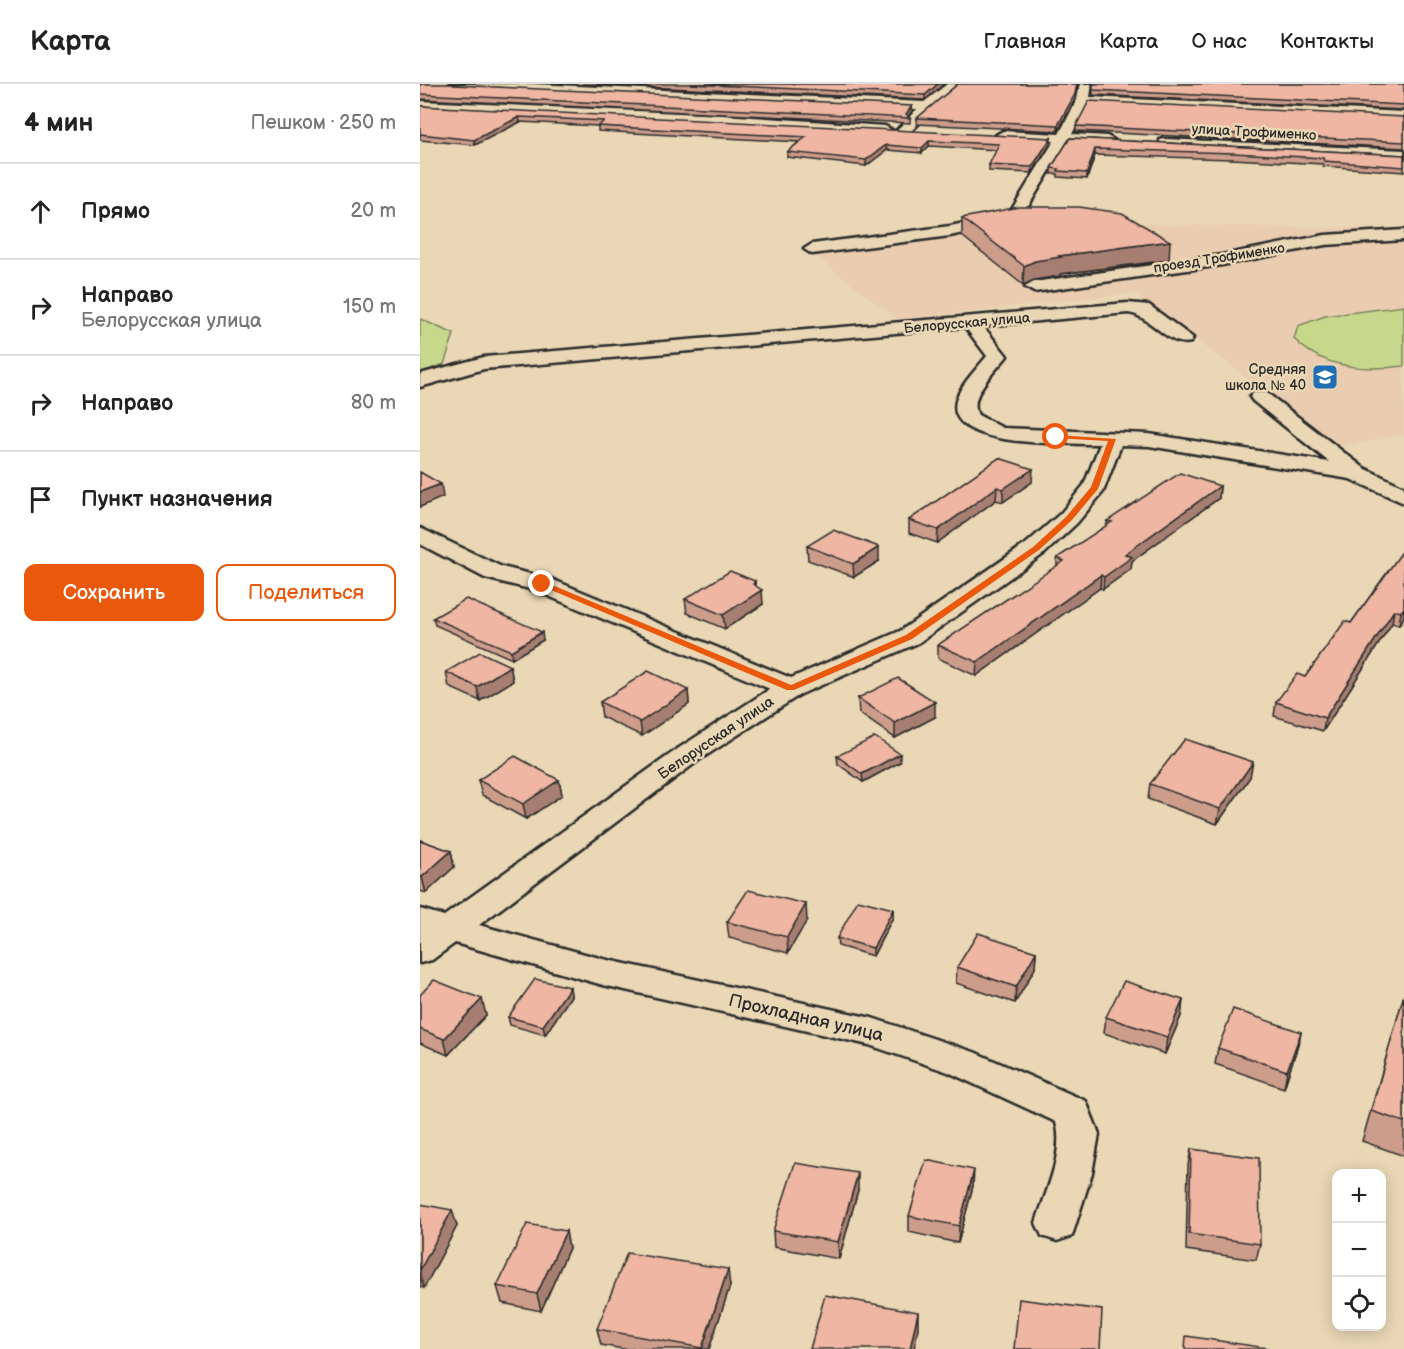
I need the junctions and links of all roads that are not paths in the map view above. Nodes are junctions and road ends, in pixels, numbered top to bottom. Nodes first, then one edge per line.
1 (455, 84) edge
2 (954, 84) edge
3 (1086, 84) edge
4 (1083, 100) junction
5 (420, 105) edge
6 (927, 106) junction
7 (1404, 116) edge
8 (903, 131) junction
9 (926, 132) edge
10 (994, 135) edge
11 (1063, 138) junction
12 (1122, 141) edge
13 (1146, 142) edge
14 (1404, 154) edge
15 (1404, 235) edge
16 (812, 249) dead end
17 (1034, 287) edge
18 (971, 323) junction
19 (1184, 338) dead end
20 (420, 381) edge
21 (1260, 397) dead end
22 (1113, 439) junction
23 (1356, 473) junction
24 (1404, 496) edge
25 (420, 535) edge
26 (791, 688) junction
27 (429, 934) edge
28 (1057, 1222) dead end

1 - 6 street
2 - 6 street
3 - 4 street
4 - 7 street
4 - 11 street
5 - 8 street
6 - 8 street
8 - 9 street
10 - 11 street
11 - 12 street
11 - 16 street
13 - 14 street, улица Трофименко
15 - 17 street, проезд Трофименко
18 - 19 street, Белорусская улица
18 - 20 street, Белорусская улица
18 - 22 street
21 - 23 street
22 - 23 street
22 - 26 street, Белорусская улица
23 - 24 street
25 - 26 street
26 - 27 street, Белорусская улица
27 - 28 street, Прохладная улица

